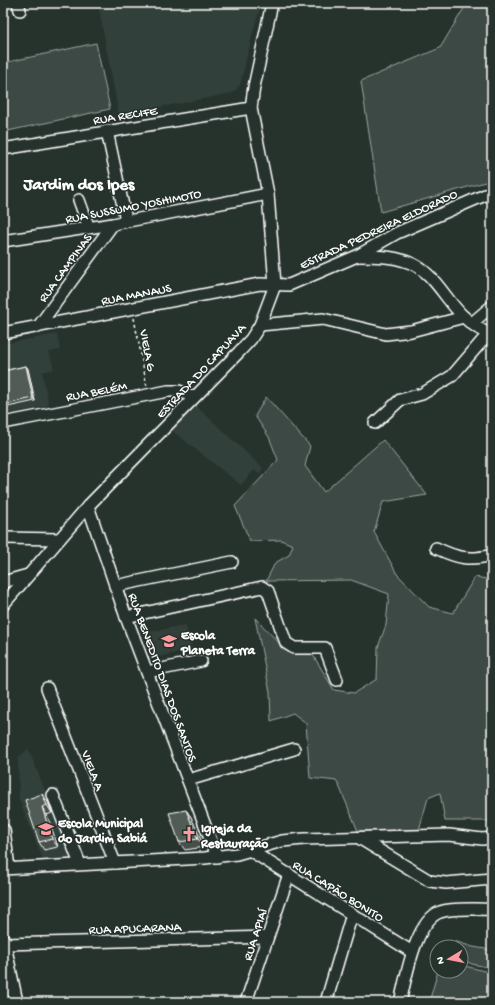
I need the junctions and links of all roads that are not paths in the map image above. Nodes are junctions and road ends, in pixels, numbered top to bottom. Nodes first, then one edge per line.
1 (272, 3) edge
2 (252, 108) junction
3 (107, 131) junction
4 (3, 149) edge
5 (492, 192) edge
6 (268, 194) junction
7 (79, 200) dead end
8 (126, 220) junction
9 (113, 224) junction
10 (89, 228) junction
11 (3, 241) edge
12 (357, 256) junction
13 (275, 285) junction
14 (492, 306) edge
15 (468, 320) junction
16 (260, 325) junction
17 (38, 327) junction
18 (3, 333) edge
19 (490, 335) edge
20 (194, 397) junction
21 (3, 422) edge
22 (375, 423) dead end
23 (88, 506) junction
24 (3, 538) edge
25 (59, 539) junction
26 (436, 548) dead end
27 (492, 555) edge
28 (232, 562) dead end
29 (28, 575) junction
30 (3, 582) edge
31 (115, 586) junction
32 (3, 605) edge
33 (126, 617) junction
34 (201, 660) dead end
35 (147, 672) junction
36 (337, 680) dead end
37 (47, 688) dead end
38 (294, 749) dead end
39 (188, 780) junction
40 (53, 795) dead end
41 (4, 830) dead end
42 (359, 838) junction
43 (492, 838) edge
44 (251, 851) junction
45 (217, 857) junction
46 (115, 863) junction
47 (80, 864) junction
48 (5, 869) edge
49 (289, 874) junction
50 (492, 879) edge
51 (492, 910) edge
52 (352, 914) junction
53 (267, 938) junction
54 (4, 942) edge
55 (412, 952) junction
56 (16, 1002) edge
57 (246, 1002) edge
58 (326, 1002) edge
59 (400, 1002) edge

1 - 2 street, ESTRADA DO CAPUAVA
2 - 3 street, RUA RECIFE
2 - 6 street, ESTRADA DO CAPUAVA
3 - 4 street, RUA RECIFE
3 - 8 street
5 - 12 street, ESTRADA PEDREIRA ELDORADO
6 - 8 street, RUA SUSSUMO YOSHIMOTO
6 - 13 street, ESTRADA DO CAPUAVA
7 - 10 street
8 - 9 street, RUA SUSSUMO YOSHIMOTO
9 - 10 street, RUA SUSSUMO YOSHIMOTO
9 - 17 street, RUA CAMPINAS
10 - 11 street, RUA SUSSUMO YOSHIMOTO
12 - 13 street, ESTRADA PEDREIRA ELDORADO
12 - 15 street
13 - 16 street, ESTRADA DO CAPUAVA
13 - 17 street, RUA MANAUS
14 - 15 street
15 - 16 street
15 - 19 street
16 - 20 street, ESTRADA DO CAPUAVA
17 - 18 street, RUA MANAUS
19 - 22 street
20 - 21 street, RUA BELÉM
20 - 23 street, ESTRADA DO CAPUAVA
23 - 25 street, ESTRADA DO CAPUAVA
23 - 31 street, RUA BENEDITO DIAS DOS SANTOS
24 - 25 street
25 - 29 street, ESTRADA DO CAPUAVA
26 - 27 street
28 - 31 street
29 - 30 street
29 - 32 street, ESTRADA DO CAPUAVA
31 - 33 street, RUA BENEDITO DIAS DOS SANTOS
33 - 35 street, RUA BENEDITO DIAS DOS SANTOS
33 - 36 street
34 - 35 street
35 - 39 street, RUA BENEDITO DIAS DOS SANTOS
37 - 46 street, VIELA A
38 - 39 street
39 - 45 street, RUA BENEDITO DIAS DOS SANTOS
40 - 47 street
41 - 48 street
42 - 43 street
42 - 44 street
42 - 50 street
44 - 45 street
44 - 49 street, RUA CAPÃO BONITO
45 - 46 street
46 - 47 street
47 - 48 street
49 - 52 street, RUA CAPÃO BONITO
49 - 53 street, RUA APIAÍ
51 - 55 street
52 - 55 street, RUA CAPÃO BONITO
52 - 58 street
53 - 54 street, RUA APUCARANA
53 - 57 street, RUA APIAÍ
54 - 56 main road
55 - 59 street

